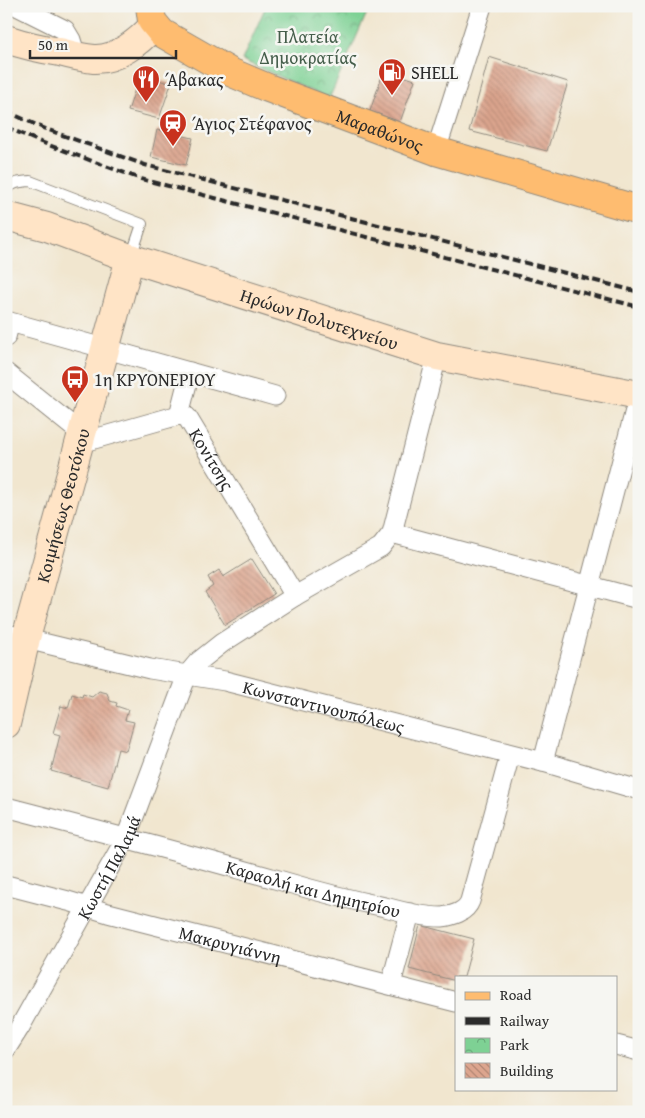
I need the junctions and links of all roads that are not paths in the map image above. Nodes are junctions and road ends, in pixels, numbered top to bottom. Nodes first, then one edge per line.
1 (17, 6) edge
2 (482, 6) edge
3 (152, 16) edge
4 (6, 39) edge
5 (76, 56) junction
6 (436, 151) junction
7 (6, 190) edge
8 (639, 210) edge
9 (6, 216) edge
10 (130, 258) junction
11 (6, 337) edge
12 (106, 348) junction
13 (437, 356) junction
14 (190, 372) junction
15 (6, 373) edge
16 (639, 395) edge
17 (275, 396) dead end
18 (179, 415) junction
19 (81, 438) junction
20 (392, 533) junction
21 (589, 585) junction
22 (295, 596) junction
23 (639, 599) edge
24 (16, 636) edge
25 (186, 675) junction
26 (6, 724) edge
27 (510, 755) junction
28 (543, 762) junction
29 (639, 790) edge
30 (6, 807) edge
31 (126, 838) junction
32 (6, 886) edge
33 (87, 906) junction
34 (410, 913) junction
35 (391, 984) junction
36 (455, 1002) edge
37 (618, 1046) edge
38 (6, 1049) edge
39 (639, 1051) edge

1 - 5 street
2 - 6 street
3 - 5 street
3 - 6 main road, Μαραθώνος
4 - 5 street
6 - 8 main road, Μαραθώνος
7 - 10 lane
9 - 10 street, Ηρώων Πολυτεχνείου
10 - 12 street, Κοιμήσεως Θεοτόκου
10 - 13 street, Ηρώων Πολυτεχνείου
11 - 12 street
12 - 14 street
12 - 19 street, Κοιμήσεως Θεοτόκου
13 - 16 street, Ηρώων Πολυτεχνείου
13 - 20 street
14 - 17 street
14 - 18 street
15 - 19 street
16 - 21 street
18 - 19 street, Κονίτσης
18 - 22 street, Κονίτσης
19 - 24 street, Κοιμήσεως Θεοτόκου
20 - 21 street
20 - 22 street
21 - 23 street
21 - 28 street
22 - 25 street
24 - 25 street, Κωνσταντινουπόλεως
24 - 26 street, Κοιμήσεως Θεοτόκου
25 - 27 street, Κωνσταντινουπόλεως
25 - 31 street, Κωστή Παλαμά
27 - 28 street, Κωνσταντινουπόλεως
27 - 34 street, Καραολή και Δημητρίου
28 - 29 street, Κωνσταντινουπόλεως
30 - 31 street, Καραολή και Δημητρίου
31 - 33 street, Κωστή Παλαμά
31 - 34 street, Καραολή και Δημητρίου
32 - 33 street, Μακρυγιάννη
33 - 35 street, Μακρυγιάννη
33 - 38 street, Κωστή Παλαμά
34 - 35 street
35 - 36 street, Μακρυγιάννη
37 - 39 street

